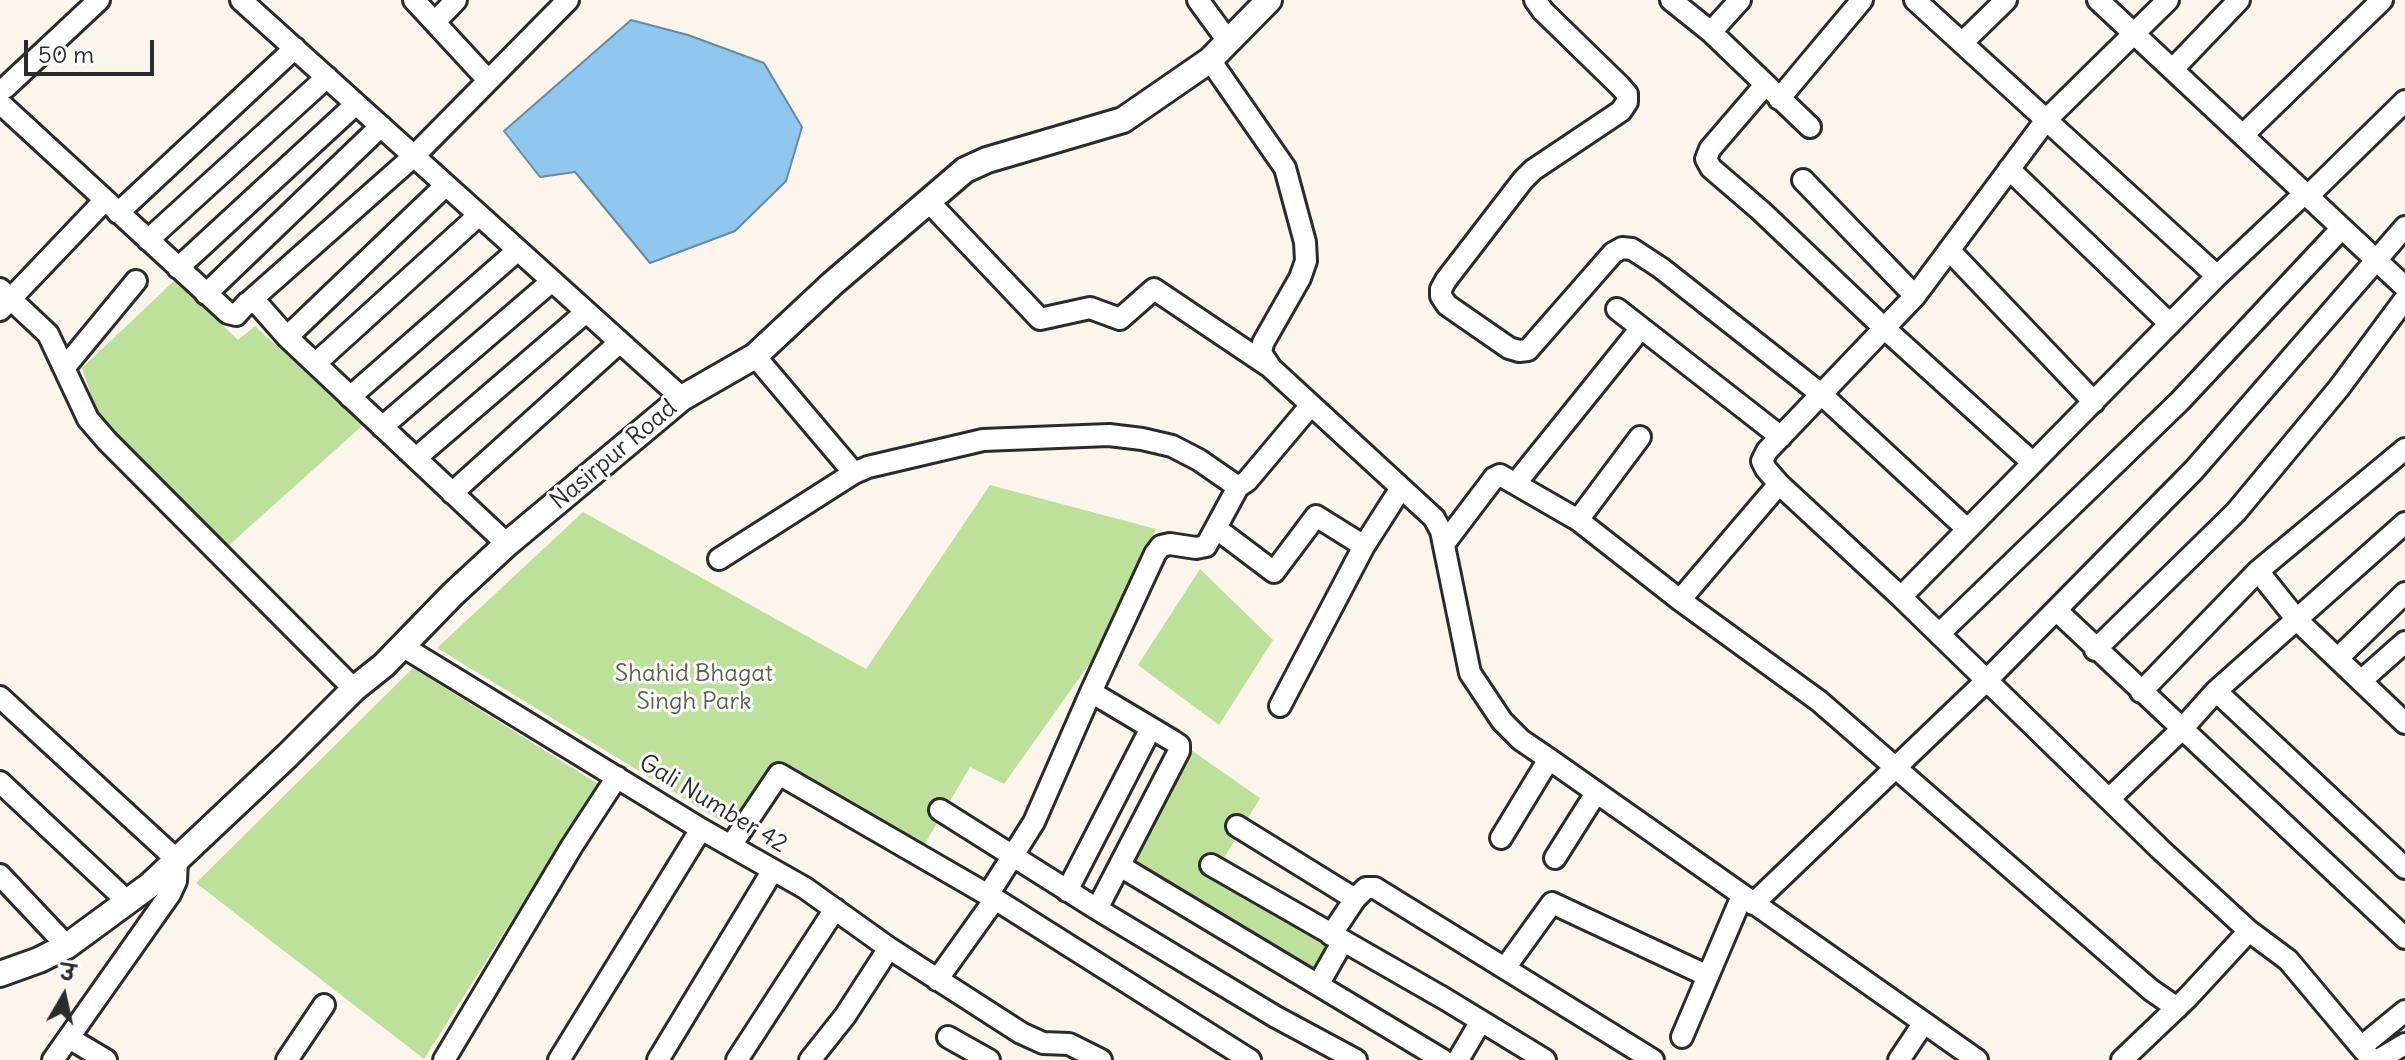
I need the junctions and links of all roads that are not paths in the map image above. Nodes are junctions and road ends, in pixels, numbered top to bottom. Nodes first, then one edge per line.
1 (99, 0) edge
2 (241, 0) edge
3 (414, 0) edge
4 (456, 0) edge
5 (568, 0) edge
6 (1198, 0) edge
7 (1269, 0) edge
8 (1535, 0) edge
9 (1671, 0) edge
10 (1740, 0) edge
11 (1862, 0) edge
12 (1915, 0) edge
13 (2006, 0) edge
14 (2098, 0) edge
15 (2168, 0) edge
16 (2239, 0) edge
17 (2382, 0) edge
18 (435, 22) junction
19 (1711, 32) junction
20 (2135, 34) junction
21 (1228, 41) junction
22 (1962, 43) junction
23 (295, 48) junction
24 (1210, 60) junction
25 (2173, 69) junction
26 (327, 77) junction
27 (488, 80) junction
28 (1772, 92) junction
29 (3, 96) edge
30 (2405, 101) edge
31 (356, 104) junction
32 (2046, 120) junction
33 (381, 126) junction
34 (1810, 127) dead end
35 (2244, 134) junction
36 (414, 156) junction
37 (2009, 169) junction
38 (1803, 180) dead end
39 (446, 185) junction
40 (2308, 196) junction
41 (929, 202) junction
42 (112, 206) junction
43 (479, 215) junction
44 (2405, 227) edge
45 (2342, 228) junction
46 (148, 240) junction
47 (518, 250) junction
48 (1949, 250) junction
49 (2376, 260) junction
50 (178, 268) junction
51 (2217, 276) junction
52 (136, 281) dead end
53 (552, 281) junction
54 (2405, 287) edge
55 (206, 294) junction
56 (1915, 296) junction
57 (3, 299) edge
58 (2405, 299) edge
59 (250, 301) junction
60 (1617, 309) dead end
61 (586, 312) junction
62 (2170, 324) junction
63 (1883, 327) junction
64 (1641, 328) junction
65 (287, 337) junction
66 (620, 342) junction
67 (755, 356) junction
68 (316, 363) junction
69 (65, 367) junction
70 (1271, 368) junction
71 (1821, 394) junction
72 (350, 397) junction
73 (682, 398) junction
74 (2094, 402) junction
75 (1311, 405) junction
76 (382, 427) junction
77 (1640, 437) dead end
78 (1781, 437) junction
79 (2405, 449) edge
80 (416, 458) junction
81 (2033, 463) junction
82 (854, 473) junction
83 (1516, 483) junction
84 (1779, 484) junction
85 (1238, 487) junction
86 (1401, 488) junction
87 (452, 493) junction
88 (1578, 520) junction
89 (2405, 523) edge
90 (1217, 529) junction
91 (1967, 529) junction
92 (507, 544) junction
93 (1444, 544) junction
94 (1364, 546) junction
95 (719, 559) dead end
96 (2258, 571) junction
97 (2405, 593) edge
98 (1901, 597) junction
99 (1680, 600) junction
100 (2056, 610) junction
101 (2296, 618) junction
102 (1939, 634) junction
103 (2405, 642) edge
104 (402, 646) junction
105 (2095, 650) junction
106 (2338, 658) junction
107 (2362, 680) junction
108 (1986, 681) junction
109 (354, 689) junction
110 (2216, 691) junction
111 (1091, 692) junction
112 (2141, 692) junction
113 (0, 697) edge
114 (1280, 706) dead end
115 (2405, 723) edge
116 (1151, 728) junction
117 (2182, 729) junction
118 (1549, 759) junction
119 (1896, 767) junction
120 (617, 777) junction
121 (0, 782) edge
122 (1596, 793) junction
123 (2109, 799) junction
124 (940, 810) dead end
125 (1237, 826) dead end
126 (701, 829) junction
127 (1501, 838) dead end
128 (732, 844) junction
129 (1014, 856) junction
130 (1555, 858) dead end
131 (177, 860) junction
132 (1211, 865) dead end
133 (1120, 866) junction
134 (2405, 868) edge
135 (773, 870) junction
136 (0, 875) edge
137 (1067, 891) junction
138 (992, 897) junction
139 (1355, 899) junction
140 (1748, 900) junction
141 (128, 902) junction
142 (835, 909) junction
143 (1097, 909) junction
144 (2249, 931) junction
145 (1337, 938) junction
146 (2405, 938) edge
147 (67, 946) junction
148 (889, 948) junction
149 (1505, 968) junction
150 (0, 974) edge
151 (1708, 976) junction
152 (937, 980) junction
153 (1318, 985) junction
154 (324, 1005) dead end
155 (2177, 1008) junction
156 (2405, 1011) edge
157 (1481, 1021) junction
158 (1923, 1024) junction
159 (948, 1037) dead end
160 (1682, 1037) dead end
161 (69, 1038) junction
162 (2405, 1044) edge
163 (2370, 1056) edge
164 (53, 1060) edge
165 (106, 1060) edge
166 (287, 1060) edge
167 (444, 1060) edge
168 (559, 1060) edge
169 (658, 1060) edge
170 (737, 1060) edge
171 (810, 1060) edge
172 (989, 1060) edge
173 (1101, 1060) edge
174 (1250, 1060) edge
175 (1356, 1060) edge
176 (1443, 1060) edge
177 (1458, 1060) edge
178 (1545, 1060) edge
179 (1653, 1060) edge
180 (1899, 1060) edge
181 (1977, 1060) edge
182 (2122, 1060) edge

1 - 29 street
2 - 23 street
3 - 18 street
4 - 18 street
5 - 27 street
6 - 21 street
7 - 21 street, Nasirpur Road
8 - 71 street
9 - 19 street
10 - 19 street
11 - 28 street
12 - 22 street
13 - 22 street
14 - 20 street
15 - 20 street
16 - 25 street
17 - 35 street
18 - 27 street
19 - 28 street
20 - 25 street
20 - 32 street
21 - 24 street, Nasirpur Road
22 - 32 street
23 - 26 street
23 - 42 street
24 - 41 street, Nasirpur Road
24 - 70 street
25 - 35 street
26 - 31 street
26 - 46 street
27 - 36 street
28 - 34 street
28 - 63 street
29 - 42 street
30 - 40 street
31 - 33 street
31 - 50 street
32 - 37 street
32 - 51 street
33 - 36 street
33 - 55 street
35 - 40 street
36 - 39 street
36 - 59 street
37 - 48 street
37 - 62 street
38 - 56 street
39 - 43 street
39 - 65 street
40 - 45 street
40 - 51 street
41 - 67 street, Nasirpur Road
41 - 70 street
42 - 46 street
42 - 57 street
43 - 47 street
43 - 68 street
44 - 49 street
45 - 49 street
45 - 102 street
46 - 50 street
47 - 53 street
47 - 72 street
48 - 56 street
48 - 74 street
49 - 54 street
49 - 100 street
50 - 55 street
51 - 62 street
52 - 69 street
53 - 61 street
53 - 76 street
55 - 59 street
56 - 63 street
57 - 69 street
58 - 105 street
59 - 65 street
60 - 64 street
61 - 66 street
61 - 80 street
62 - 74 street
63 - 71 street
63 - 81 street
64 - 78 street
64 - 83 street
65 - 68 street
66 - 73 street
66 - 87 street
67 - 73 street, Nasirpur Road
67 - 82 street
68 - 72 street
69 - 109 street
70 - 75 street
71 - 78 street
71 - 91 street
72 - 76 street
73 - 92 street, Nasirpur Road
74 - 81 street
75 - 85 street
75 - 86 street
76 - 80 street
77 - 88 street
78 - 84 street
79 - 96 street
80 - 87 street
81 - 91 street
82 - 85 street
82 - 95 street
83 - 88 street
83 - 93 street
84 - 98 street
84 - 99 street
85 - 90 street
86 - 93 street
86 - 94 street
87 - 92 street
88 - 99 street
89 - 101 street
90 - 94 street
90 - 111 street
91 - 98 street
92 - 104 street, Nasirpur Road
93 - 118 street
94 - 114 street
96 - 101 street
96 - 112 street
97 - 106 street
98 - 102 street
99 - 119 street
100 - 105 street
100 - 108 street
101 - 106 street
101 - 110 street
102 - 108 street
103 - 107 street
104 - 109 street, Nasirpur Road
104 - 120 street, Gali Number 42
105 - 112 street
106 - 107 street
107 - 115 street
108 - 119 street
108 - 123 street
109 - 131 street, Nasirpur Road
110 - 117 street
110 - 134 street
111 - 116 street
111 - 129 street
112 - 117 street
113 - 131 street
116 - 133 street
116 - 137 street
117 - 123 street
117 - 146 street
118 - 122 street
118 - 127 street
119 - 140 street
119 - 155 street
120 - 126 street, Gali Number 42
120 - 167 street
121 - 141 street
122 - 130 street
122 - 140 street
123 - 144 street
124 - 129 street
125 - 139 street
126 - 128 street, Gali Number 42
126 - 168 street
128 - 135 street, Gali Number 42
128 - 138 street
129 - 137 street
129 - 138 street
131 - 141 street, Nasirpur Road
131 - 161 street
132 - 145 street
133 - 143 street
133 - 153 street
135 - 142 street, Gali Number 42
135 - 169 street
136 - 147 street
137 - 143 street
138 - 152 street
138 - 174 street
139 - 145 street
139 - 149 street
140 - 151 street
140 - 158 street
141 - 147 street, Nasirpur Road
142 - 148 street, Gali Number 42
142 - 170 street
143 - 175 street
144 - 155 street
144 - 163 street
145 - 153 street
145 - 157 street
147 - 150 street, Nasirpur Road
148 - 152 street, Gali Number 42
148 - 171 street
149 - 151 street
149 - 179 street
151 - 160 street
152 - 173 street, Gali Number 42
153 - 176 street
154 - 166 street
155 - 182 street
156 - 163 street
157 - 177 street
157 - 178 street
158 - 180 street
158 - 181 street
159 - 172 street
161 - 164 street
161 - 165 street
162 - 163 street

